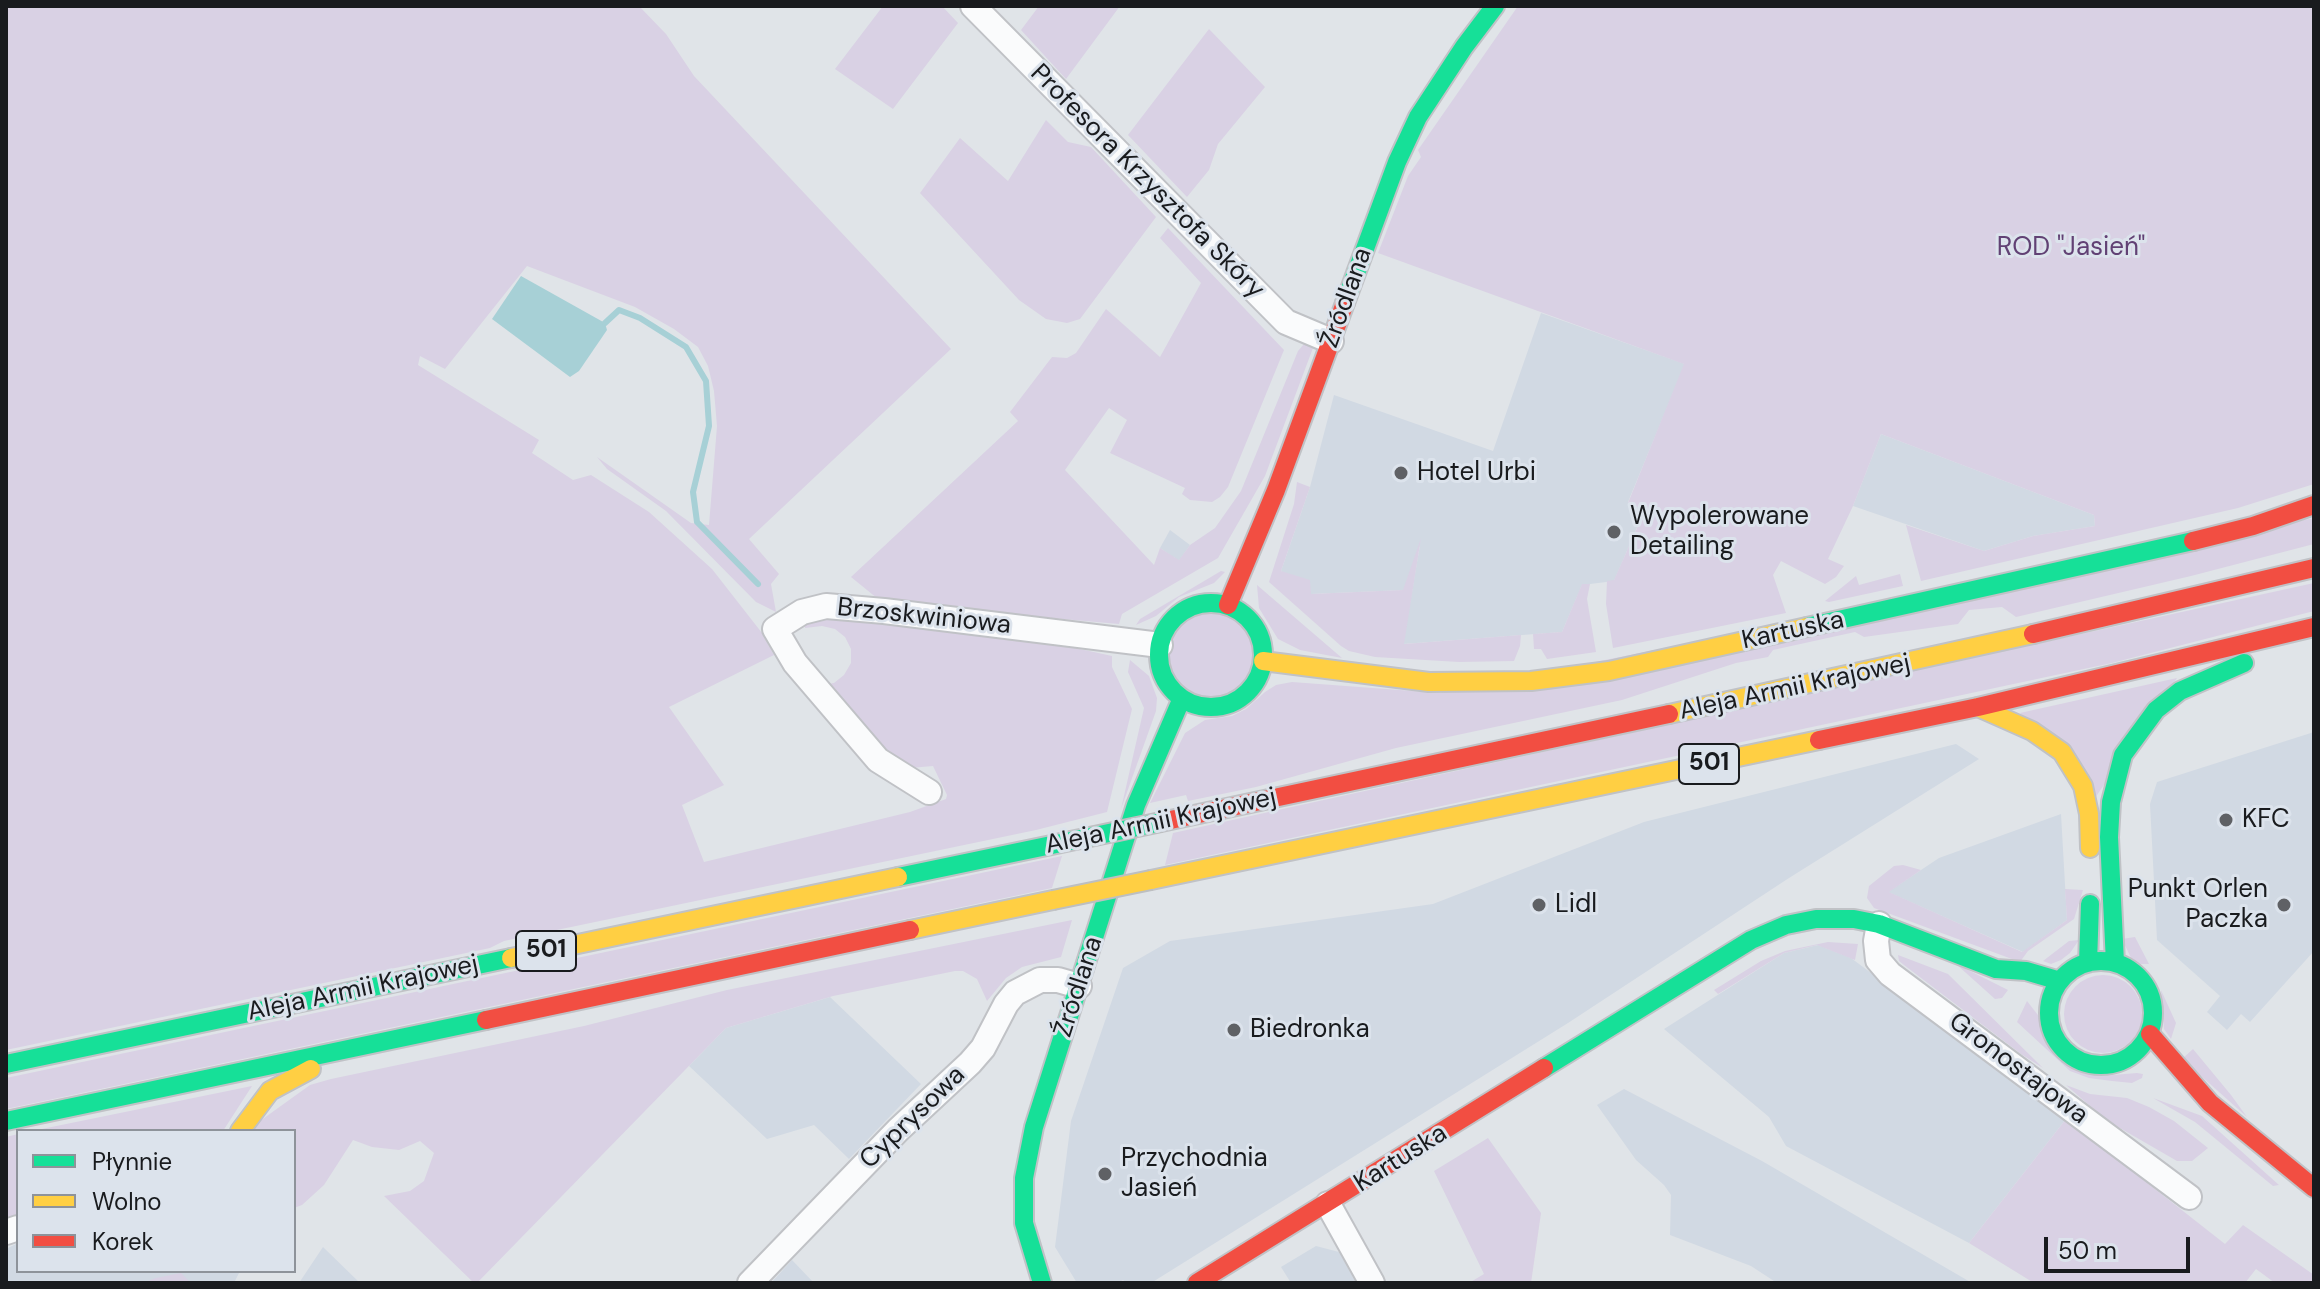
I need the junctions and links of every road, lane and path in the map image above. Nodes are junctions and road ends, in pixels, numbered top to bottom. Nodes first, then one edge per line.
1 (973, 6) edge
2 (1495, 6) edge
3 (1331, 341) junction
4 (2314, 505) edge
5 (2314, 568) edge
6 (1228, 605) junction
7 (2314, 629) edge
8 (1160, 645) junction
9 (1263, 661) junction
10 (1182, 698) junction
11 (1978, 707) junction
12 (929, 792) dead end
13 (1879, 924) junction
14 (2088, 963) junction
15 (2115, 963) junction
16 (1996, 969) junction
17 (2060, 981) junction
18 (1079, 986) junction
19 (2049, 1008) junction
20 (2150, 1034) junction
21 (368, 1045) junction
22 (6, 1064) edge
23 (2165, 1078) dead end
24 (2210, 1103) junction
25 (6, 1121) edge
26 (241, 1129) edge
27 (2314, 1188) edge
28 (2189, 1197) dead end
29 (1328, 1204) junction
30 (750, 1283) edge
31 (1042, 1283) edge
32 (1197, 1283) edge
33 (1372, 1283) edge

1 - 3 street, Profesora Krzysztofa Skóry
2 - 3 main road, Źródlana
3 - 6 main road, Źródlana
4 - 9 main road, Kartuska
5 - 22 main road, Aleja Armii Krajowej / 501, bridge
6 - 8 main road
6 - 9 main road
7 - 11 main road, Aleja Armii Krajowej / 501
7 - 15 main road
8 - 10 main road
8 - 12 street, Brzoskwiniowa
9 - 10 main road
10 - 18 main road, Źródlana
11 - 14 main road
11 - 21 main road, Aleja Armii Krajowej / 501, bridge
13 - 16 main road, Kartuska
13 - 28 street, Gronostajowa
13 - 29 main road, Kartuska
14 - 15 main road
14 - 17 main road
15 - 20 main road
16 - 17 main road, Kartuska
16 - 19 main road, Kartuska
17 - 19 main road
18 - 30 street, Cyprysowa
18 - 31 main road, Źródlana
19 - 20 main road
20 - 24 main road
21 - 25 main road, Aleja Armii Krajowej / 501
21 - 26 main road
23 - 24 main road
24 - 27 main road
29 - 32 main road, Kartuska
29 - 33 street

